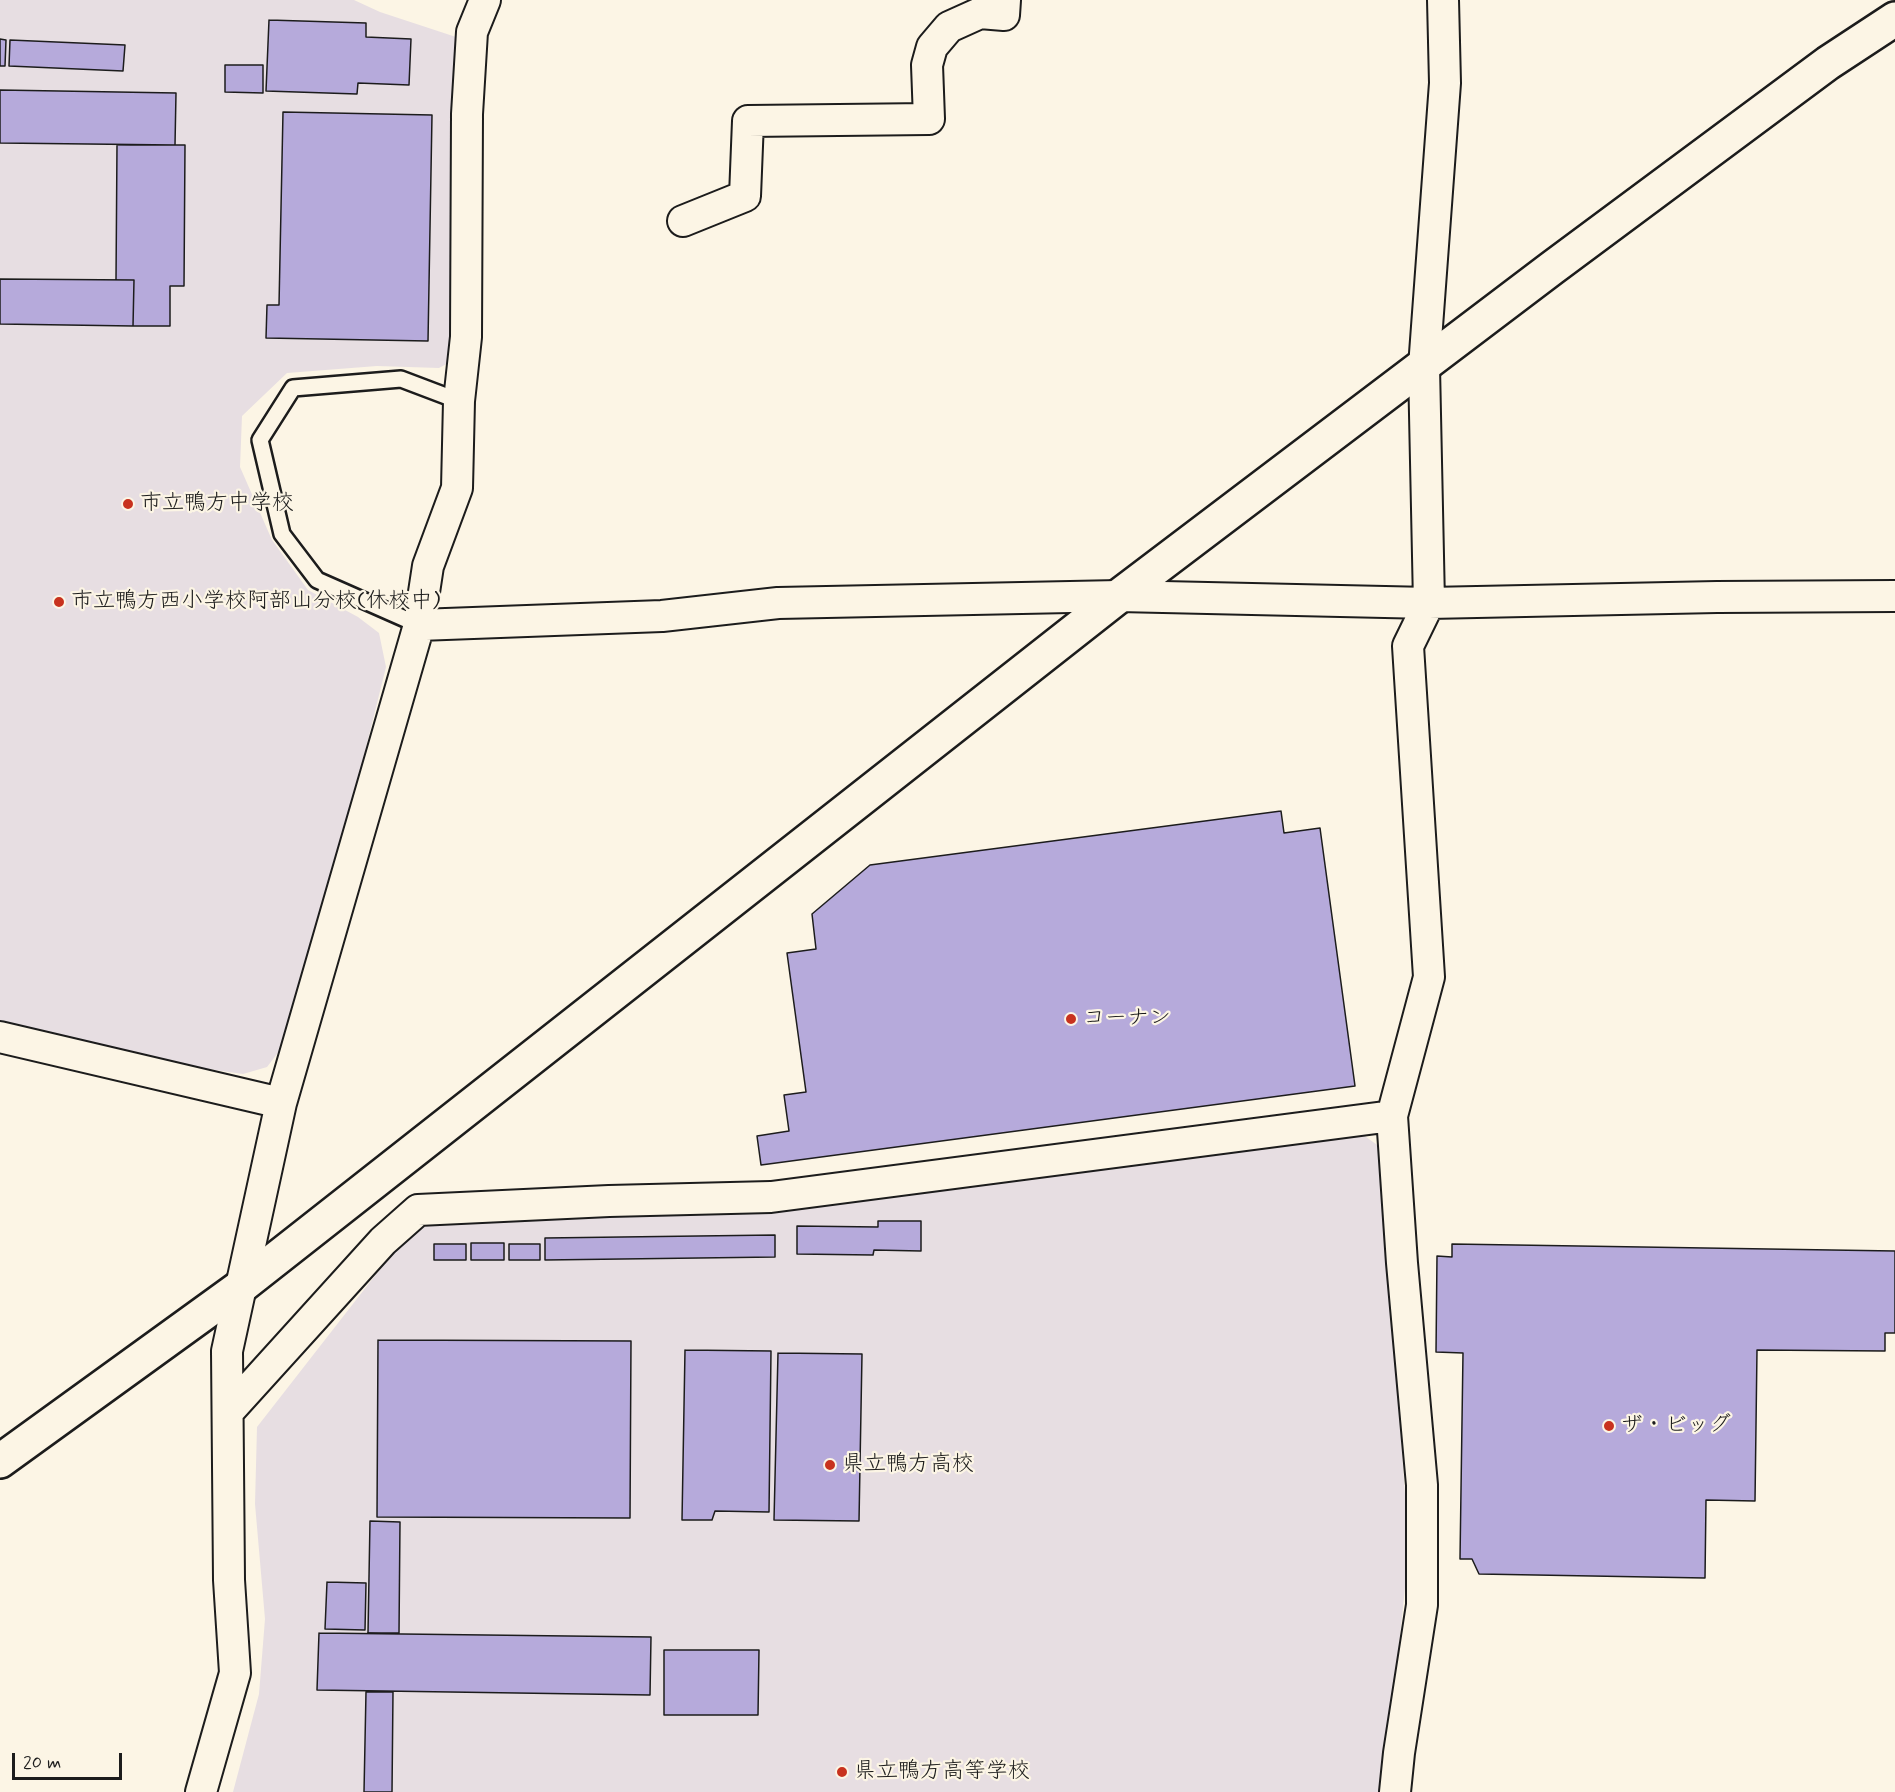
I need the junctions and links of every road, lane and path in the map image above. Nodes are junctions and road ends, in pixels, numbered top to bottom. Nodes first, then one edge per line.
1 (485, 0) edge
2 (1005, 0) edge
3 (1443, 0) edge
4 (1895, 19) edge
5 (683, 221) dead end
6 (1424, 367) junction
7 (459, 400) junction
8 (1119, 596) junction
9 (1895, 596) edge
10 (1429, 603) junction
11 (418, 625) junction
12 (0, 1037) edge
13 (281, 1103) junction
14 (1392, 1116) junction
15 (239, 1288) junction
16 (228, 1412) junction
17 (0, 1461) edge
18 (201, 1792) edge
19 (1395, 1792) edge

1 - 7 street
2 - 5 street
3 - 6 street
4 - 6 street
6 - 8 street
6 - 10 street
7 - 11 street
7 - 11 lane
8 - 10 street
8 - 11 street
8 - 15 street
9 - 10 street
10 - 14 street
11 - 13 street
12 - 13 street
13 - 15 street
14 - 16 street
14 - 19 street
15 - 16 street
15 - 17 street
16 - 18 street

